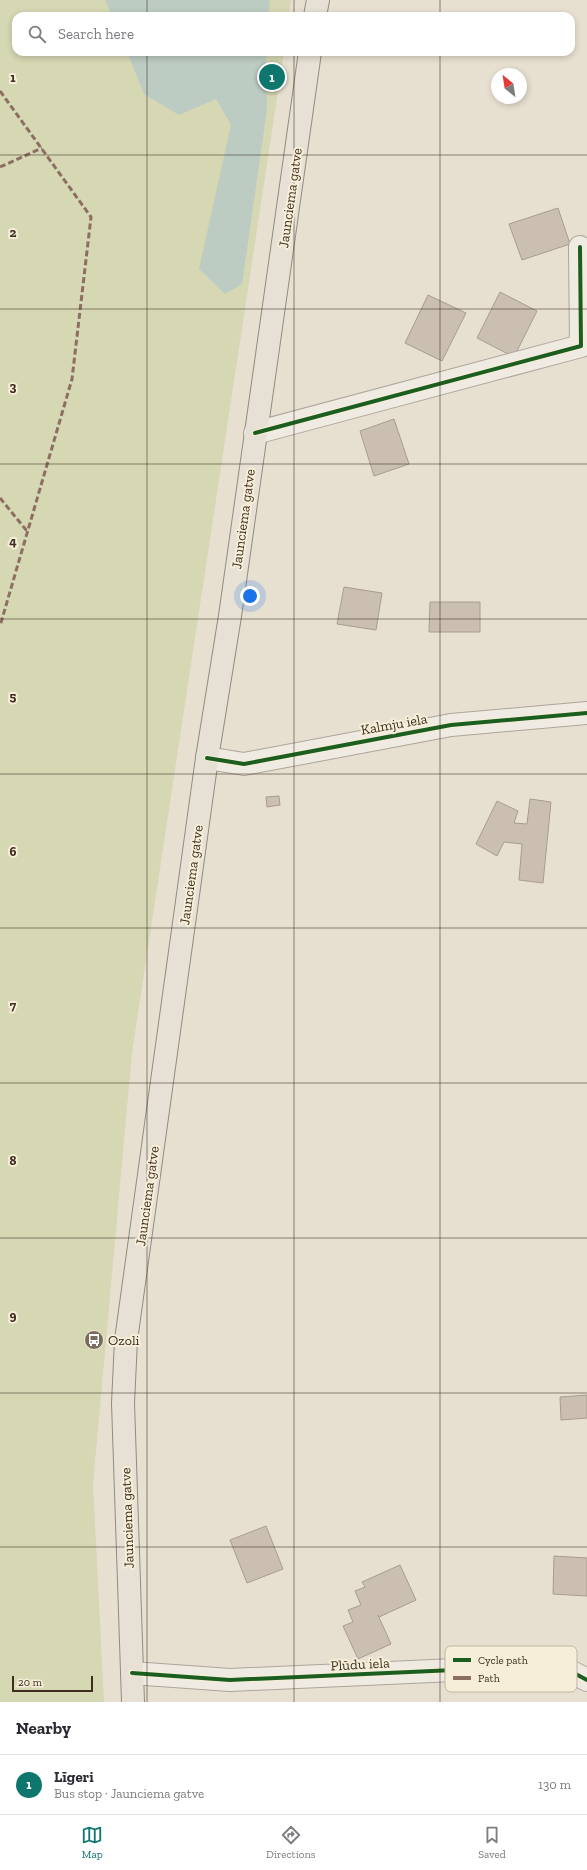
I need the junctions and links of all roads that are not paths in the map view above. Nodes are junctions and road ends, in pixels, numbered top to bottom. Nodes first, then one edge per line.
1 (318, 0) edge
2 (316, 12) edge
3 (309, 56) edge
4 (580, 247) dead end
5 (255, 433) junction
6 (587, 713) edge
7 (207, 758) junction
8 (445, 1670) edge
9 (132, 1673) junction
10 (133, 1702) edge

1 - 2 main road
3 - 5 main road, Jaunciema gatve
4 - 5 street
5 - 7 main road, Jaunciema gatve
6 - 7 street, Kalmju iela
7 - 9 main road, Jaunciema gatve
8 - 9 street, Plūdu iela
9 - 10 main road, Jaunciema gatve

